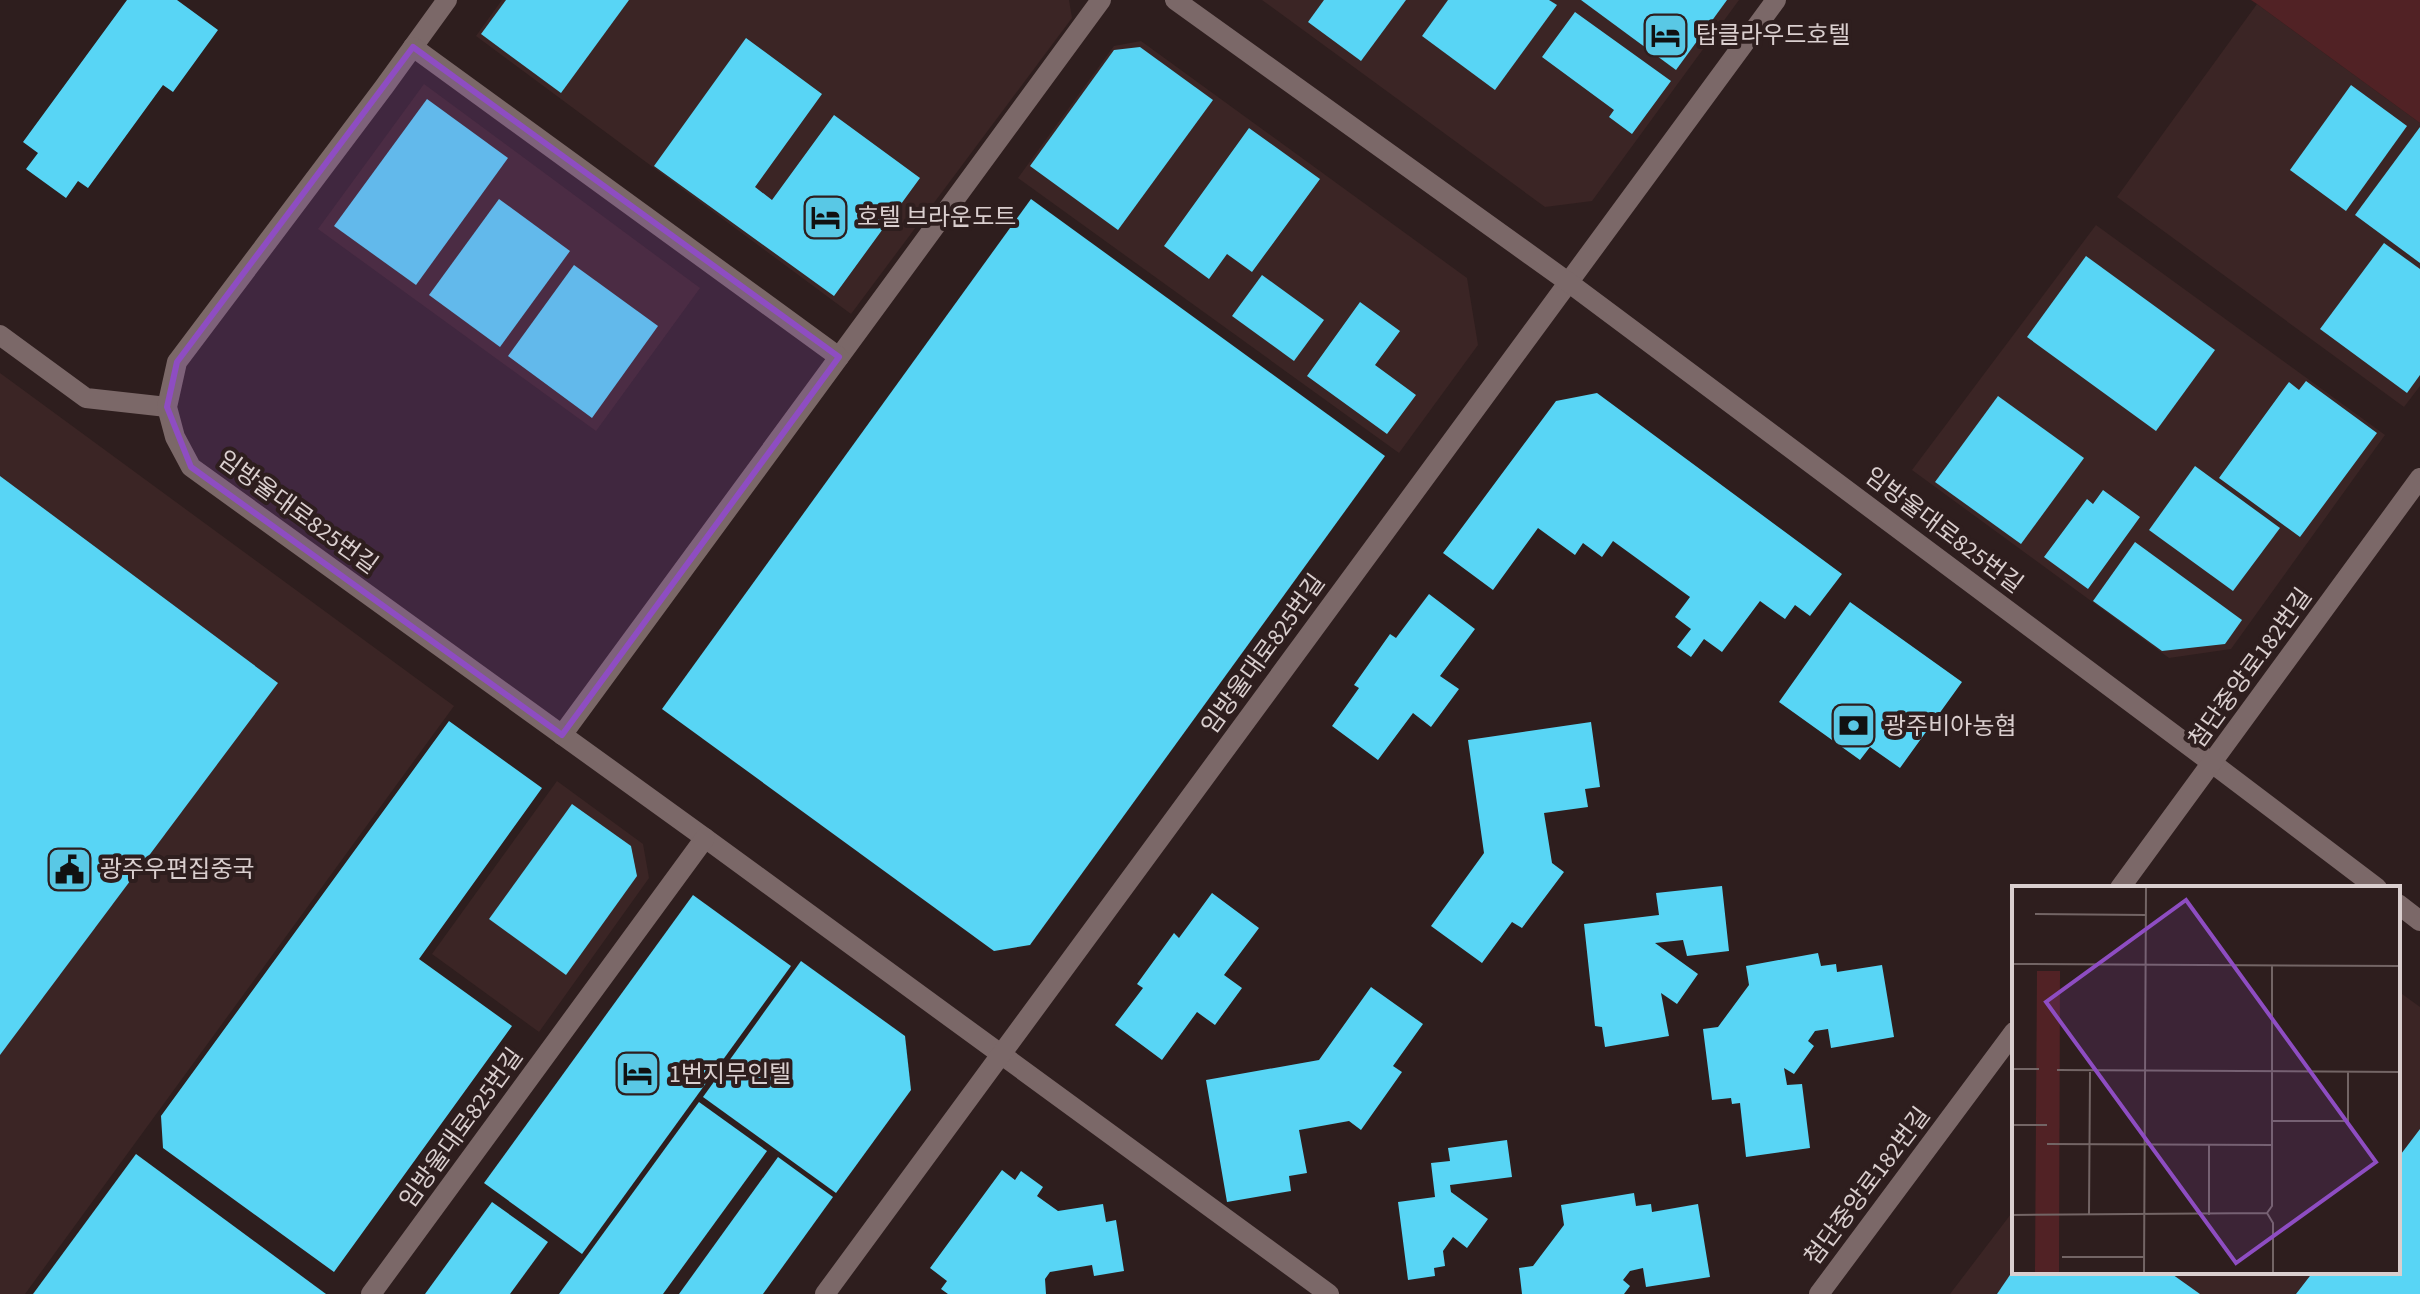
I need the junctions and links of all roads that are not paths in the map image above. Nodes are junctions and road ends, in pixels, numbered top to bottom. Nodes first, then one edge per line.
1 (447, 0) edge
2 (1101, 0) edge
3 (1175, 0) edge
4 (1776, 0) edge
5 (413, 47) junction
6 (1568, 282) junction
7 (0, 335) edge
8 (839, 357) junction
9 (167, 407) junction
10 (2420, 478) edge
11 (562, 735) junction
12 (2212, 763) junction
13 (705, 838) junction
14 (2121, 886) edge
15 (2374, 886) edge
16 (2400, 906) edge
17 (2420, 921) edge
18 (2012, 1035) edge
19 (1001, 1056) junction
20 (371, 1294) edge
21 (825, 1294) edge
22 (1329, 1294) edge
23 (1819, 1294) edge

1 - 5 street
2 - 8 street
3 - 6 street, 임방울대로825번길
4 - 6 street, 임방울대로825번길
5 - 8 street
5 - 9 street
6 - 12 street, 임방울대로825번길
6 - 19 street, 임방울대로825번길
7 - 9 street
8 - 11 street
9 - 11 street, 임방울대로825번길
10 - 12 street, 첨단중앙로182번길
11 - 13 street, 임방울대로825번길
12 - 14 street, 첨단중앙로182번길
12 - 15 street, 임방울대로825번길
13 - 19 street, 임방울대로825번길
13 - 20 street, 임방울대로825번길
16 - 17 street
18 - 23 street, 첨단중앙로182번길
19 - 21 street, 임방울대로825번길
19 - 22 street, 임방울대로825번길

